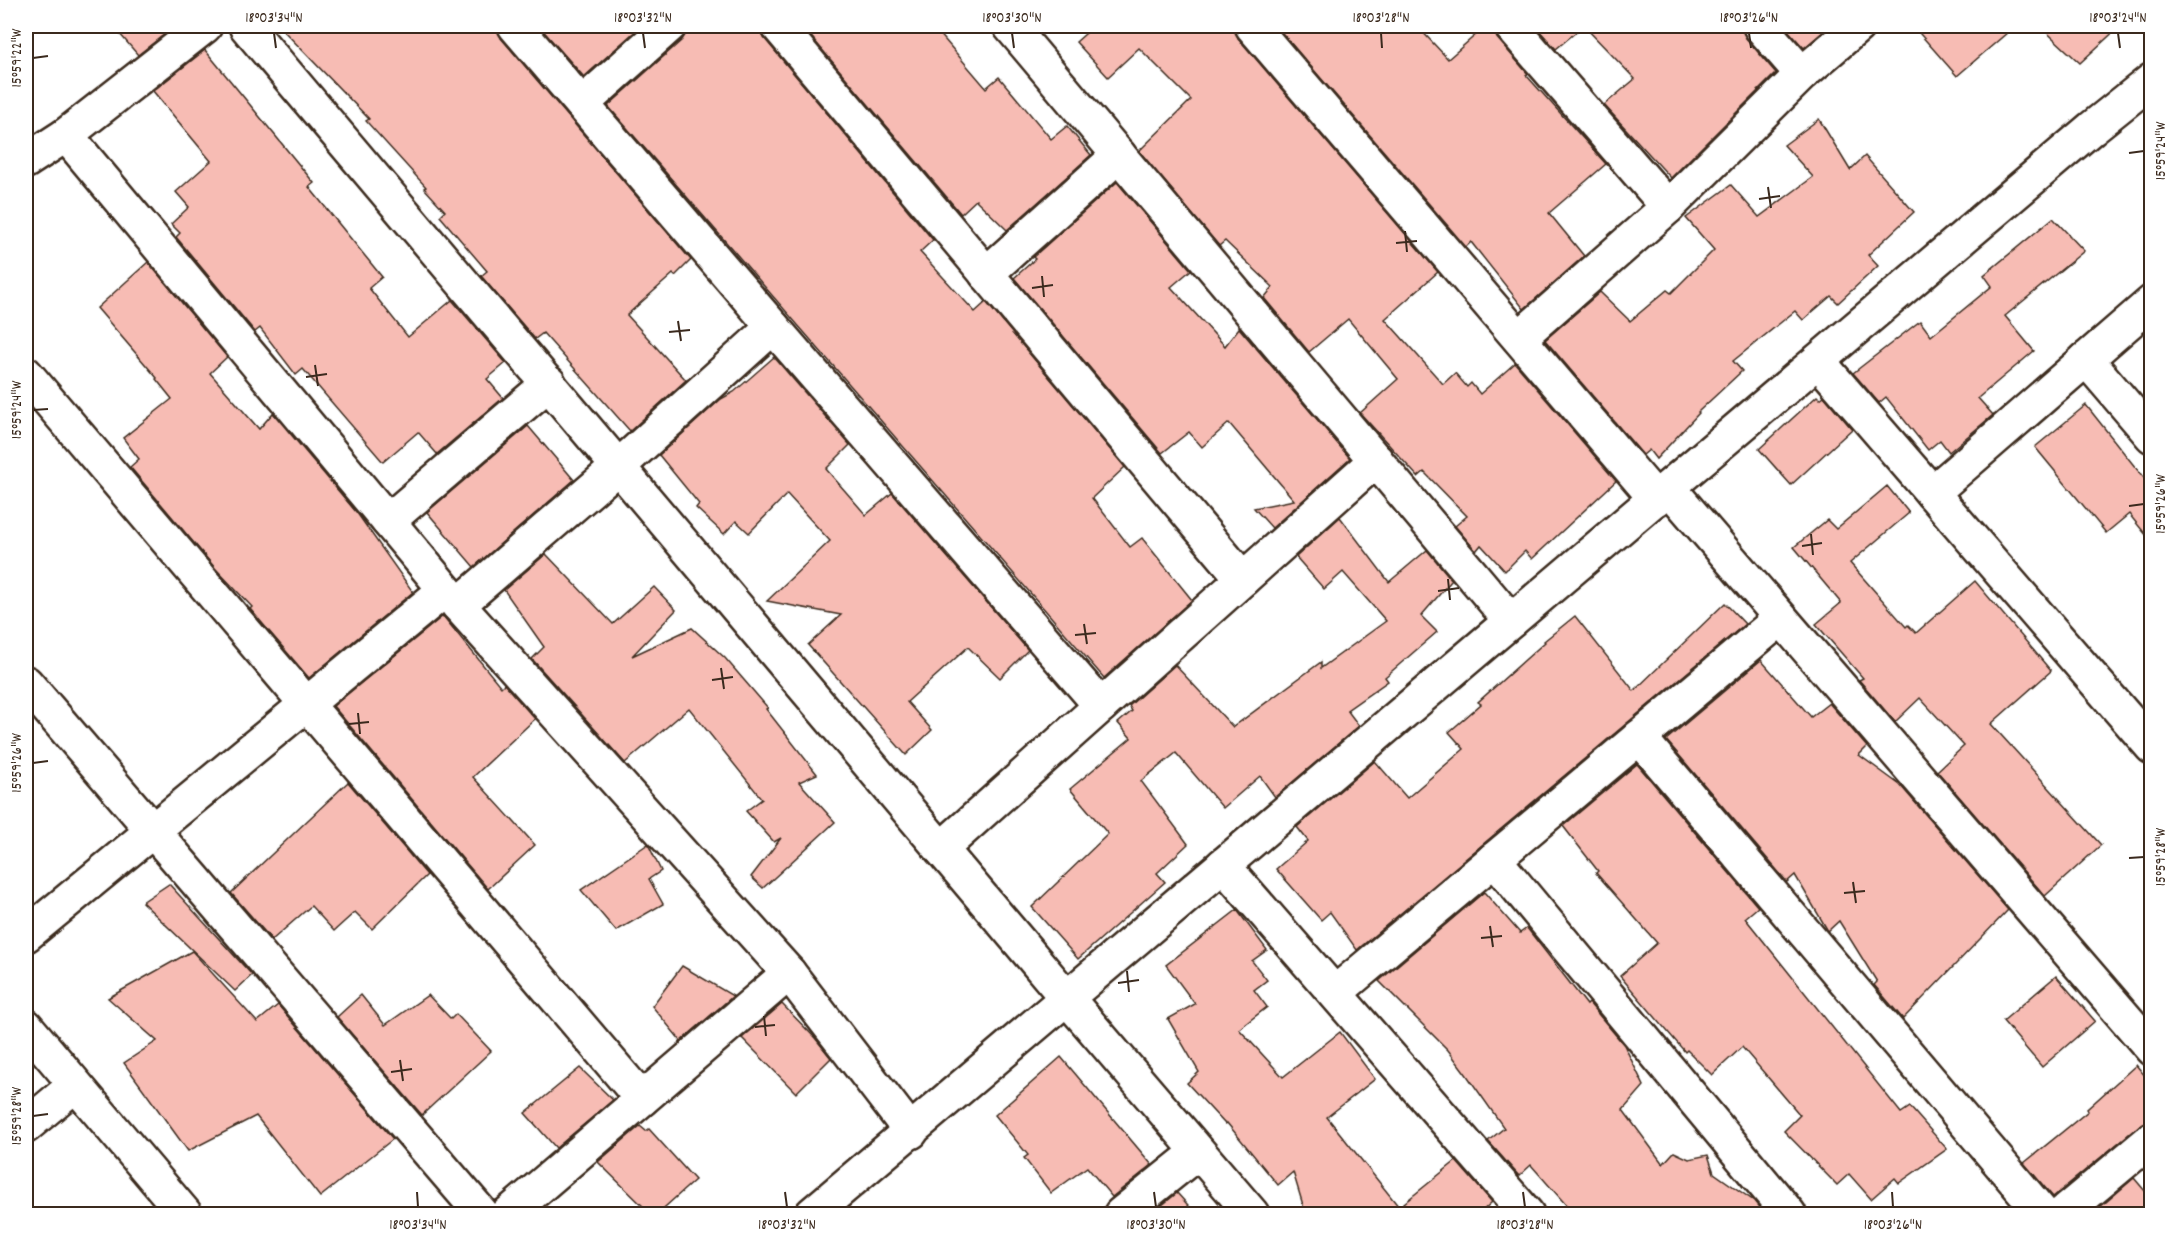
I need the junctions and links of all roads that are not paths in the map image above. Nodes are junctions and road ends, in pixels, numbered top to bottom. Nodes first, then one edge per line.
1 (206, 26) edge
2 (246, 26) edge
3 (515, 26) edge
4 (669, 26) edge
5 (778, 26) edge
6 (1010, 26) edge
7 (1252, 26) edge
8 (1511, 26) edge
9 (1760, 26) edge
10 (1858, 26) edge
11 (1802, 74) junction
12 (2151, 80) edge
13 (582, 104) junction
14 (66, 135) junction
15 (1119, 155) junction
16 (26, 161) edge
17 (1668, 207) junction
18 (986, 274) junction
19 (2151, 302) edge
20 (773, 327) junction
21 (1519, 338) junction
22 (2086, 359) junction
23 (1818, 361) junction
24 (26, 374) edge
25 (549, 383) junction
26 (2151, 436) edge
27 (1376, 460) junction
28 (619, 466) junction
29 (1663, 493) junction
30 (1932, 493) junction
31 (388, 521) junction
32 (1243, 579) junction
33 (451, 597) junction
34 (1780, 619) junction
35 (1511, 621) junction
36 (26, 683) edge
37 (306, 704) junction
38 (1101, 706) junction
39 (1639, 737) junction
40 (2151, 747) edge
41 (152, 831) junction
42 (941, 849) junction
43 (1494, 859) junction
44 (1223, 865) junction
45 (26, 935) edge
46 (789, 974) junction
47 (1335, 993) junction
48 (1066, 997) junction
49 (26, 1026) edge
50 (2151, 1049) edge
51 (75, 1085) junction
52 (642, 1099) junction
53 (26, 1126) edge
54 (911, 1132) junction
55 (2151, 1139) edge
56 (1198, 1152) junction
57 (185, 1215) edge
58 (482, 1215) edge
59 (508, 1215) edge
60 (812, 1215) edge
61 (1121, 1215) edge
62 (1252, 1215) edge
63 (1527, 1215) edge
64 (1789, 1215) edge
65 (2043, 1215) edge
66 (2062, 1215) edge

1 - 14 street
2 - 25 street
3 - 13 street
4 - 13 street
5 - 18 street
6 - 15 street
7 - 21 street
8 - 17 street
9 - 11 street
10 - 11 street
11 - 17 street
12 - 23 street
13 - 20 street
14 - 16 street
14 - 31 street
15 - 18 street
15 - 27 street
17 - 21 street
18 - 32 street
19 - 22 street
20 - 28 street
20 - 38 street
21 - 29 street
22 - 26 street
22 - 30 street
23 - 29 street
23 - 30 street
24 - 37 street
25 - 28 street
25 - 31 street
27 - 32 street
27 - 35 street
28 - 33 street
28 - 42 street
29 - 34 street
29 - 35 street
30 - 40 street
31 - 33 street
32 - 38 street
33 - 37 street
33 - 46 street
34 - 39 street
34 - 50 street
35 - 44 street
36 - 41 street
37 - 41 street
37 - 52 street
38 - 42 street
39 - 43 street
39 - 65 street
41 - 45 street
41 - 58 street
42 - 48 street
43 - 47 street
43 - 64 street
44 - 47 street
44 - 48 street
46 - 52 street
46 - 54 street
47 - 63 street
48 - 54 street
48 - 56 street
49 - 51 street
51 - 53 street
51 - 57 street
52 - 59 street
54 - 60 street
55 - 66 street
56 - 61 street
56 - 62 street

